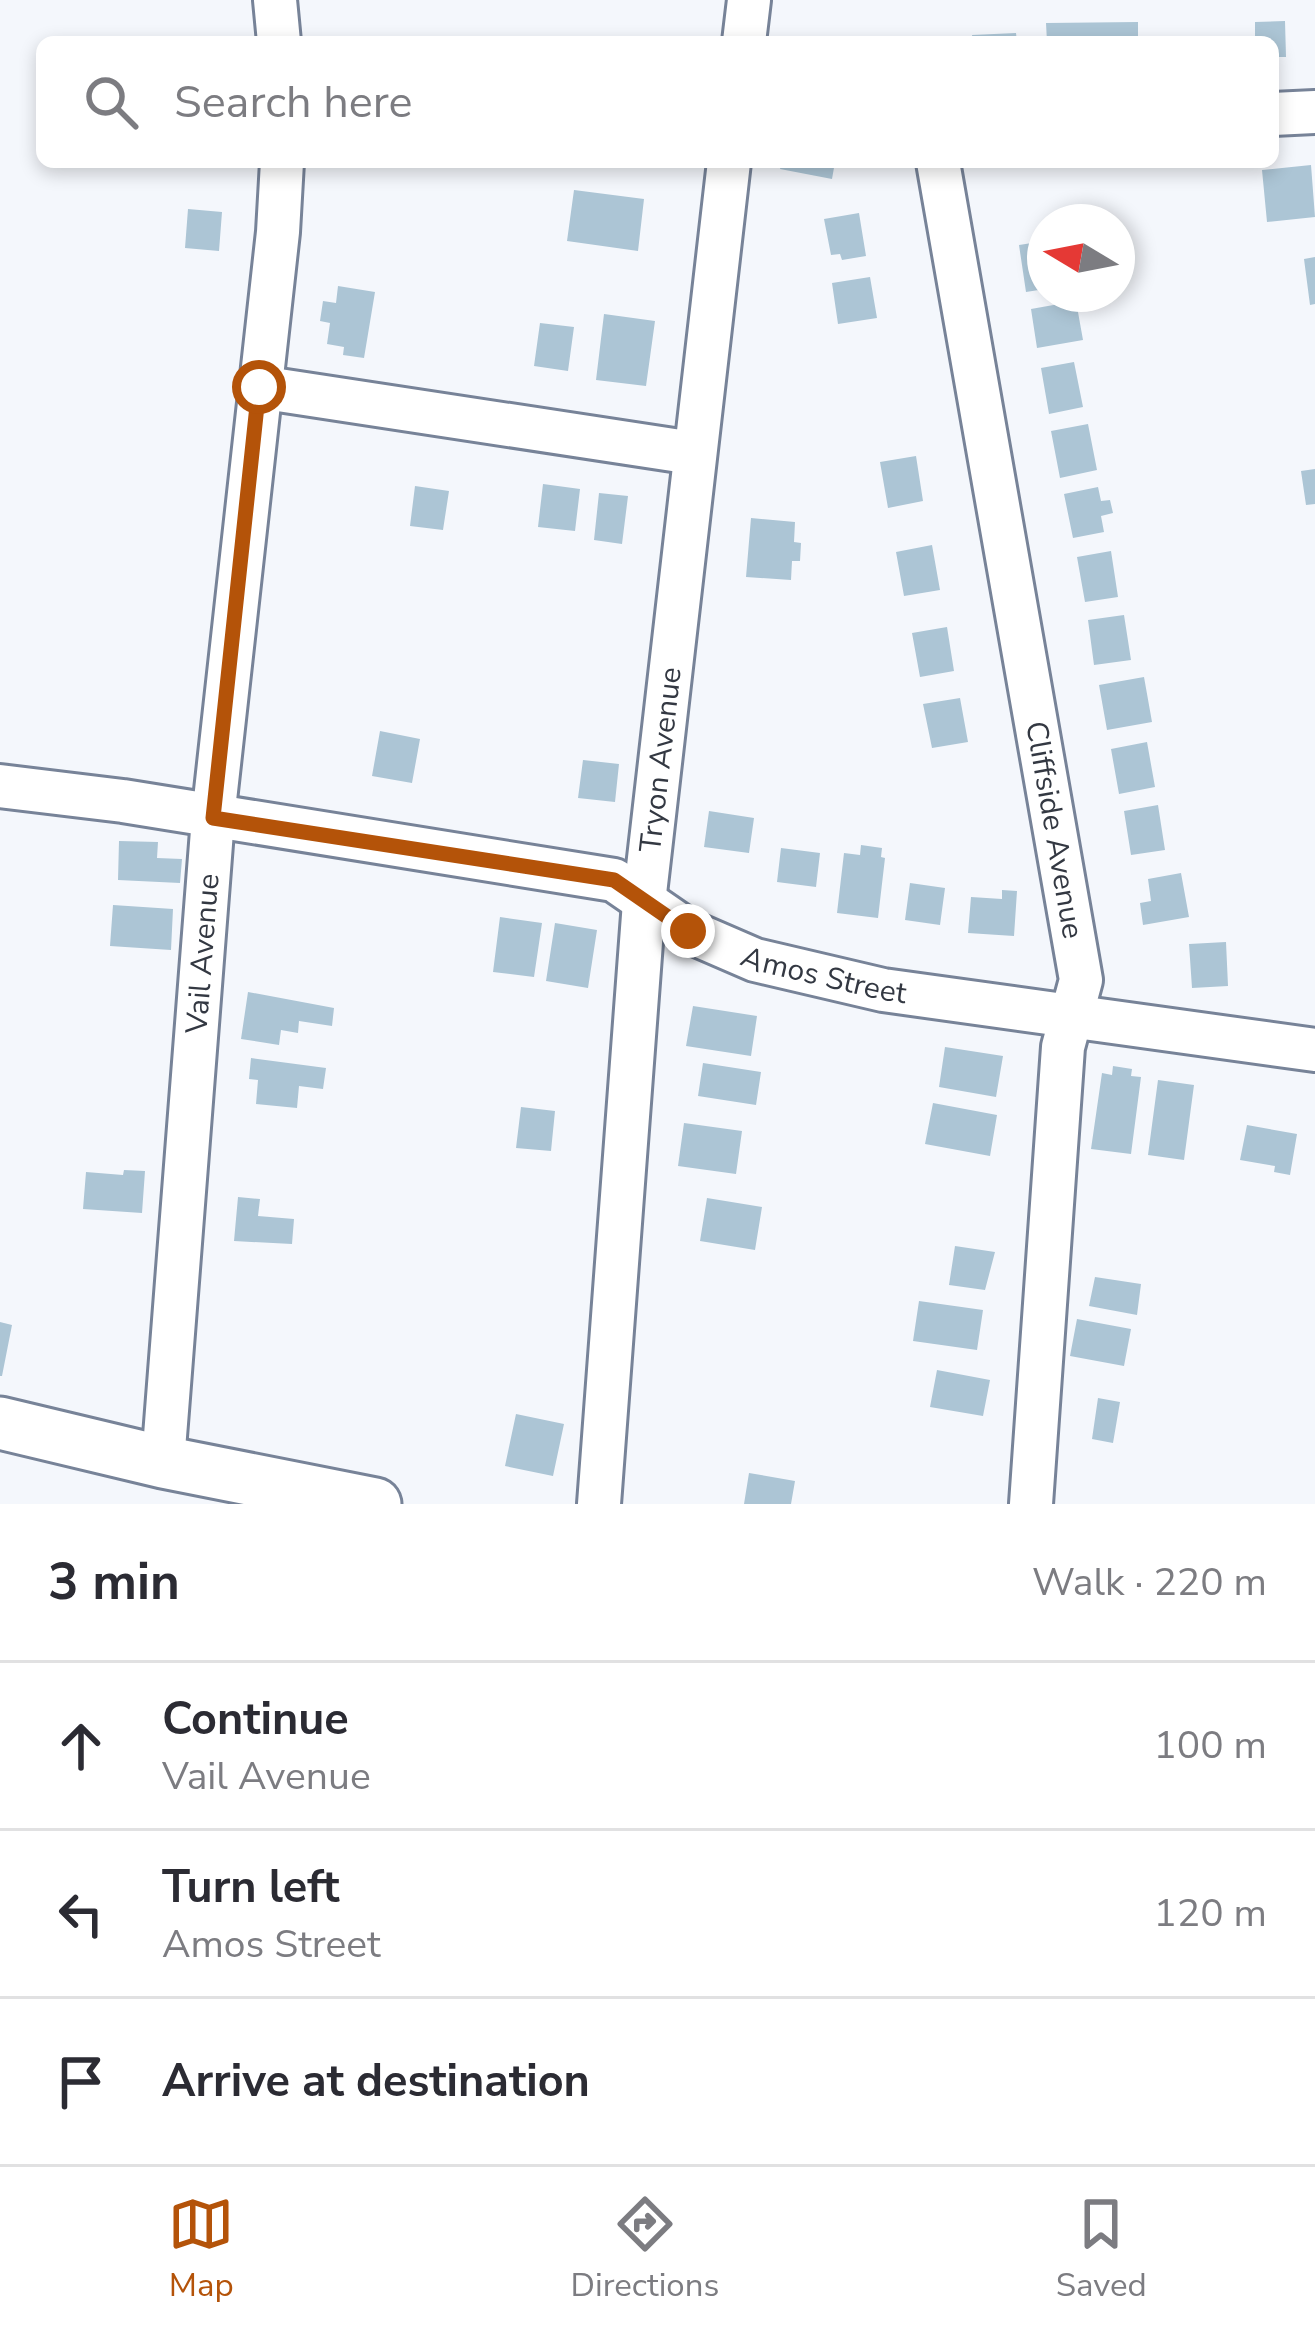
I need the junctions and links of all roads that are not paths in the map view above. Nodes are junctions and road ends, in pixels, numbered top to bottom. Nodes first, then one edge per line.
1 (275, 0) edge
2 (748, 0) edge
3 (278, 36) edge
4 (745, 36) edge
5 (1315, 112) edge
6 (1279, 114) edge
7 (281, 168) edge
8 (728, 168) edge
9 (939, 168) edge
10 (259, 387) junction
11 (693, 453) junction
12 (0, 786) edge
13 (213, 818) junction
14 (644, 902) junction
15 (1070, 1016) junction
16 (1315, 1051) edge
17 (0, 1423) edge
18 (163, 1462) junction
19 (375, 1504) edge
20 (599, 1504) edge
21 (1031, 1504) edge

1 - 3 street
2 - 4 street
5 - 6 street
7 - 10 street, Vail Avenue
8 - 11 street, Tryon Avenue
9 - 15 street, Cliffside Avenue
10 - 11 street
10 - 13 street, Vail Avenue
11 - 14 street, Tryon Avenue
12 - 13 street, Amos Street
13 - 14 street, Amos Street
13 - 18 street, Vail Avenue
14 - 15 street, Amos Street
14 - 20 street, Tryon Avenue
15 - 16 street, Amos Street
15 - 21 street, Cliffside Avenue
17 - 18 main road
18 - 19 main road

